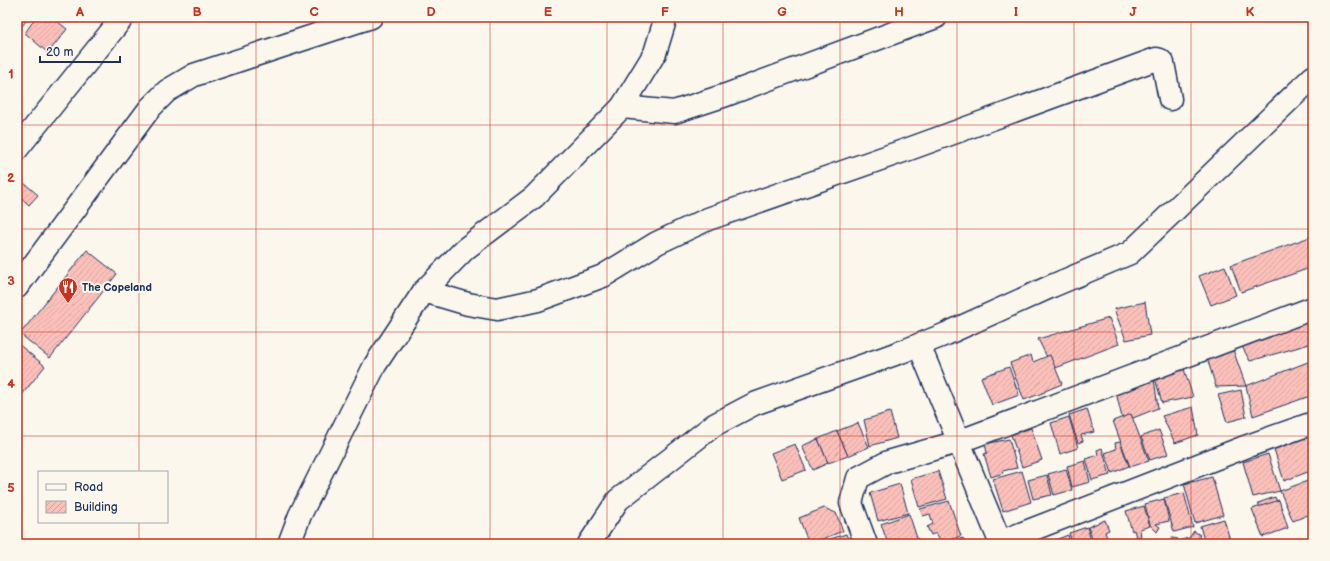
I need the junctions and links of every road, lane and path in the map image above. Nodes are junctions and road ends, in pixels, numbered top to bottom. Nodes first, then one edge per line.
1 (123, 17) edge
2 (371, 17) edge
3 (666, 17) edge
4 (936, 17) edge
5 (1313, 78) edge
6 (1170, 99) dead end
7 (622, 107) junction
8 (17, 149) edge
9 (17, 287) edge
10 (424, 291) junction
11 (1313, 308) edge
12 (919, 346) junction
13 (1313, 423) edge
14 (958, 442) junction
15 (1000, 543) edge
16 (289, 544) edge
17 (588, 544) edge
18 (866, 544) edge

1 - 8 street
2 - 9 street
3 - 7 street
4 - 7 street
5 - 12 street
6 - 10 street
7 - 10 street
10 - 16 street
11 - 14 street
12 - 14 street
12 - 17 street
13 - 15 street
14 - 15 street
14 - 18 street

